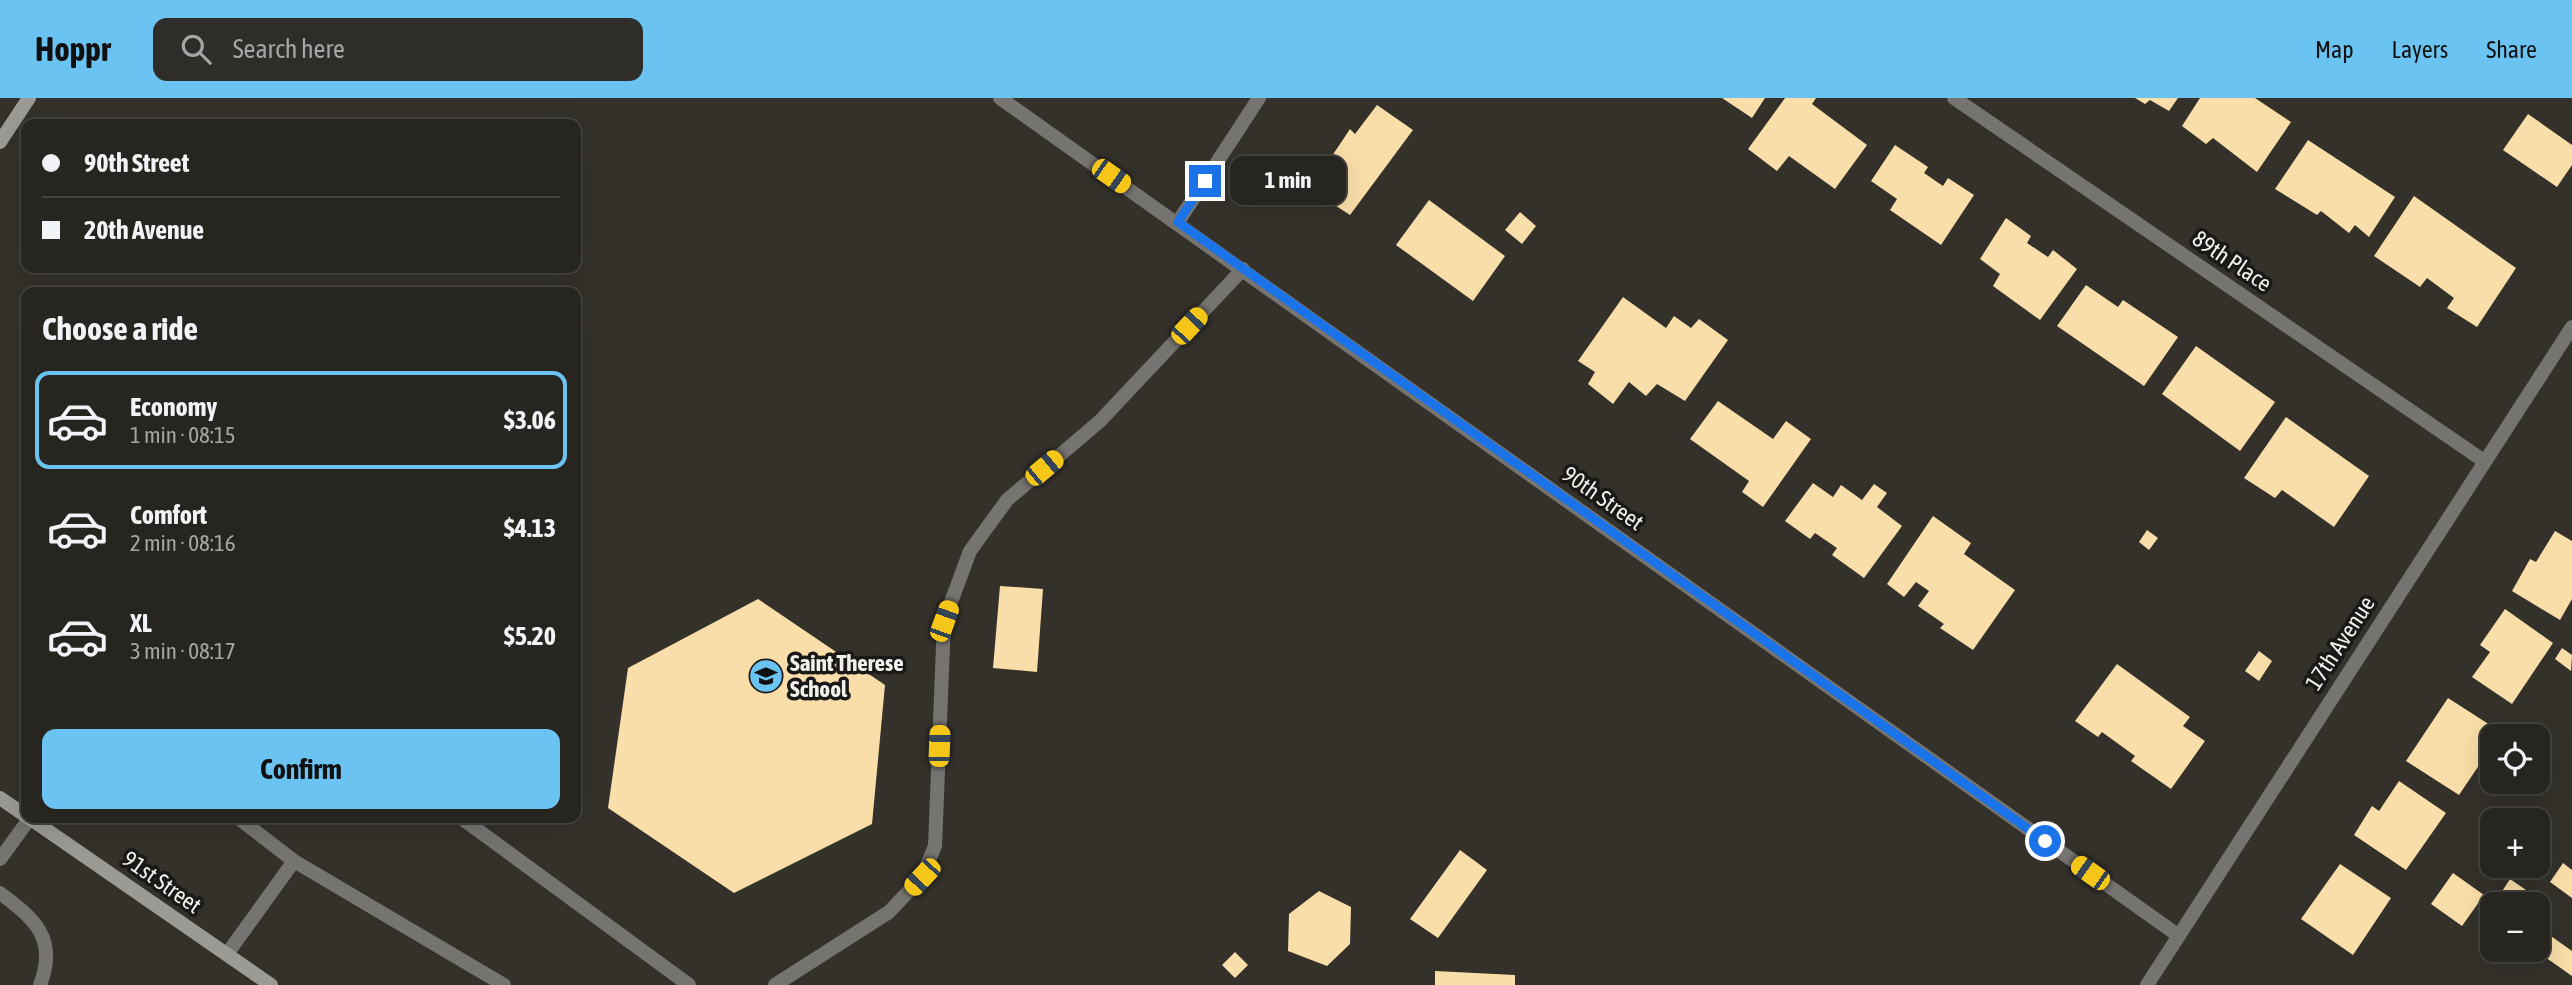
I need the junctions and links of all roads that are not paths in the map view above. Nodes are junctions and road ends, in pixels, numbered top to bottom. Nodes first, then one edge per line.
1 (29, 98) edge
2 (1000, 98) edge
3 (1259, 98) edge
4 (1954, 98) edge
5 (0, 142) edge
6 (1178, 222) junction
7 (1243, 269) junction
8 (2572, 327) edge
9 (2484, 461) junction
10 (0, 798) edge
11 (21, 812) edge
12 (24, 823) edge
13 (37, 823) edge
14 (245, 823) edge
15 (468, 823) edge
16 (0, 859) edge
17 (294, 861) junction
18 (0, 893) edge
19 (2179, 936) junction
20 (227, 954) junction
21 (40, 985) edge
22 (271, 985) edge
23 (504, 985) edge
24 (689, 985) edge
25 (775, 985) edge
26 (2147, 985) edge

1 - 5 street
2 - 6 street, 90th Street
3 - 6 street
4 - 9 street, 89th Place
6 - 7 street, 90th Street
7 - 19 street, 90th Street
7 - 25 street
8 - 9 street, 17th Avenue
9 - 19 street, 17th Avenue
10 - 11 street, 91st Street
12 - 16 street
13 - 20 street, 91st Street
14 - 17 street
15 - 24 street
17 - 20 street
17 - 23 street
18 - 21 street
19 - 26 street, 17th Avenue
20 - 22 street, 91st Street

